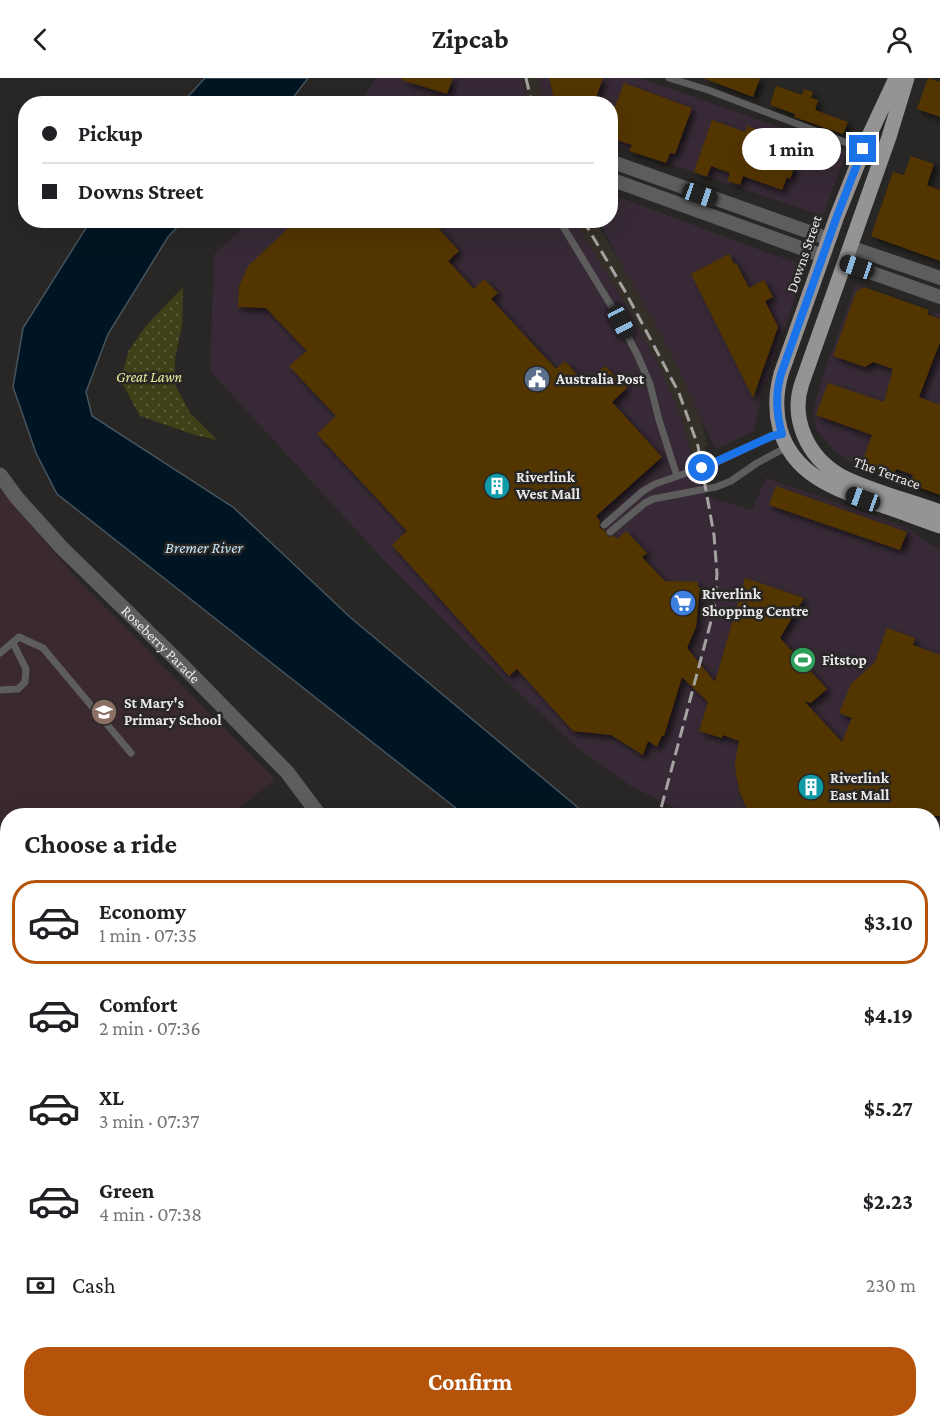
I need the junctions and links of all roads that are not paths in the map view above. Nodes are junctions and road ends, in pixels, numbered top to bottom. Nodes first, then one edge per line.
1 (669, 78) edge
2 (896, 78) edge
3 (907, 78) edge
4 (863, 149) junction
5 (618, 164) edge
6 (618, 182) edge
7 (564, 228) edge
8 (828, 240) junction
9 (850, 247) junction
10 (823, 256) junction
11 (844, 263) junction
12 (940, 278) edge
13 (940, 297) edge
14 (804, 435) junction
15 (784, 441) junction
16 (0, 474) edge
17 (677, 476) junction
18 (940, 512) edge
19 (604, 525) dead end
20 (940, 526) edge
21 (610, 532) dead end
22 (13, 643) junction
23 (0, 653) edge
24 (0, 690) edge
25 (131, 753) dead end
26 (314, 808) edge

1 - 4 lane
2 - 4 main road, Downs Street
3 - 9 main road
4 - 8 main road, Downs Street
5 - 8 street
6 - 10 street
7 - 17 lane
8 - 9 main road
8 - 10 main road, Downs Street
9 - 11 main road
9 - 12 street
10 - 11 main road
10 - 15 main road, Downs Street
11 - 13 street
11 - 14 main road
14 - 15 main road
14 - 18 main road, The Terrace
15 - 17 lane
15 - 20 main road
15 - 21 lane
16 - 26 street, Roseberry Parade
17 - 19 lane
22 - 23 lane
22 - 24 lane
22 - 25 lane

